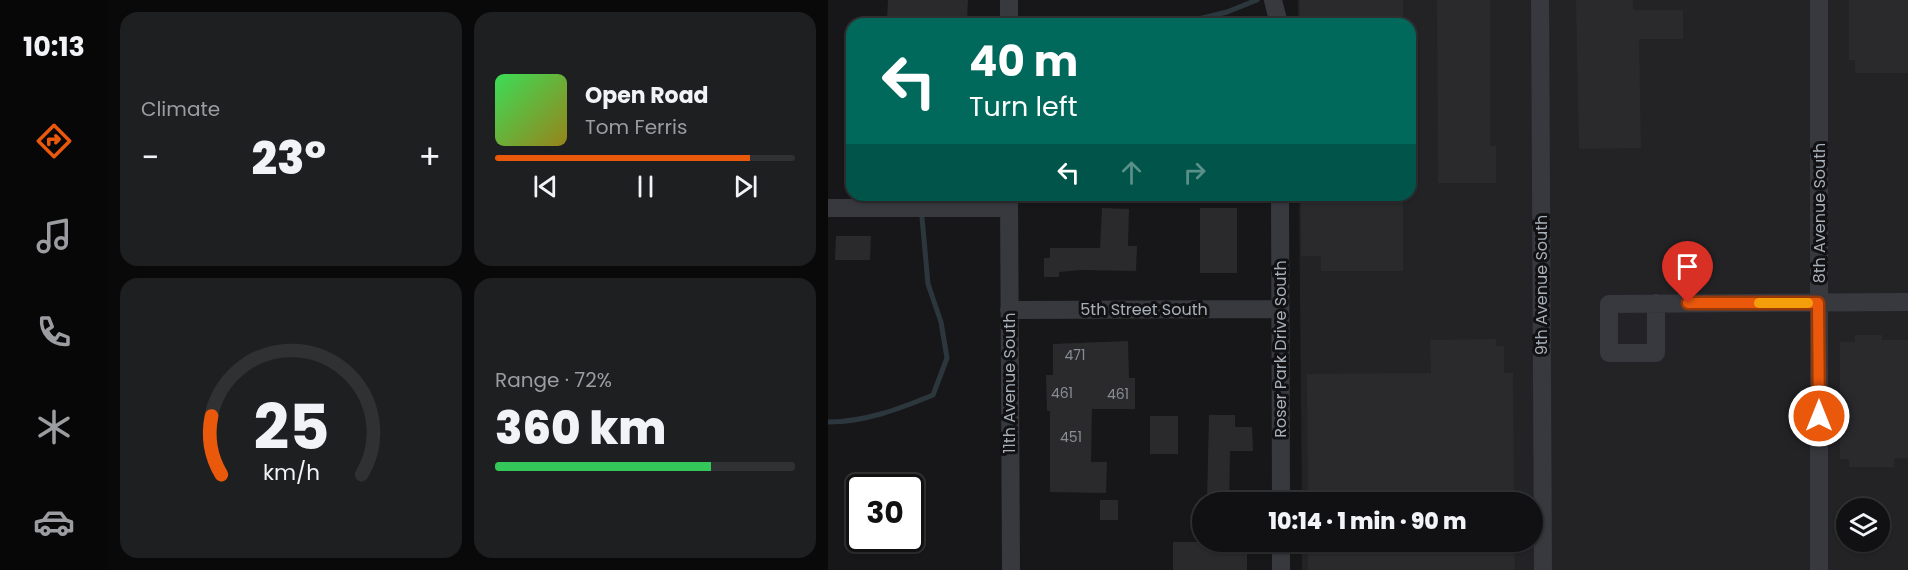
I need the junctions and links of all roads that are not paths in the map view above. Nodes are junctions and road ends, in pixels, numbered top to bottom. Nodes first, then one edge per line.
1 (1009, 0) edge
2 (1540, 0) edge
3 (1818, 0) edge
4 (1274, 3) edge
5 (1009, 18) edge
6 (1278, 18) edge
7 (1280, 201) edge
8 (1009, 202) edge
9 (828, 208) edge
10 (1908, 302) edge
11 (1656, 303) dead end
12 (1818, 303) junction
13 (1280, 309) junction
14 (1009, 310) junction
15 (1281, 492) edge
16 (1281, 552) edge
17 (1011, 570) edge
18 (1281, 570) edge
19 (1543, 570) edge
20 (1819, 570) edge

1 - 5 street
2 - 19 street, 9th Avenue South
3 - 12 street, 8th Avenue South
4 - 6 street
7 - 13 street, Roser Park Drive South
8 - 9 street
8 - 14 street, 11th Avenue South
10 - 12 street
11 - 12 street
12 - 20 street, 8th Avenue South
13 - 14 street, 5th Street South
13 - 15 street, Roser Park Drive South
14 - 17 street, 11th Avenue South
16 - 18 street

